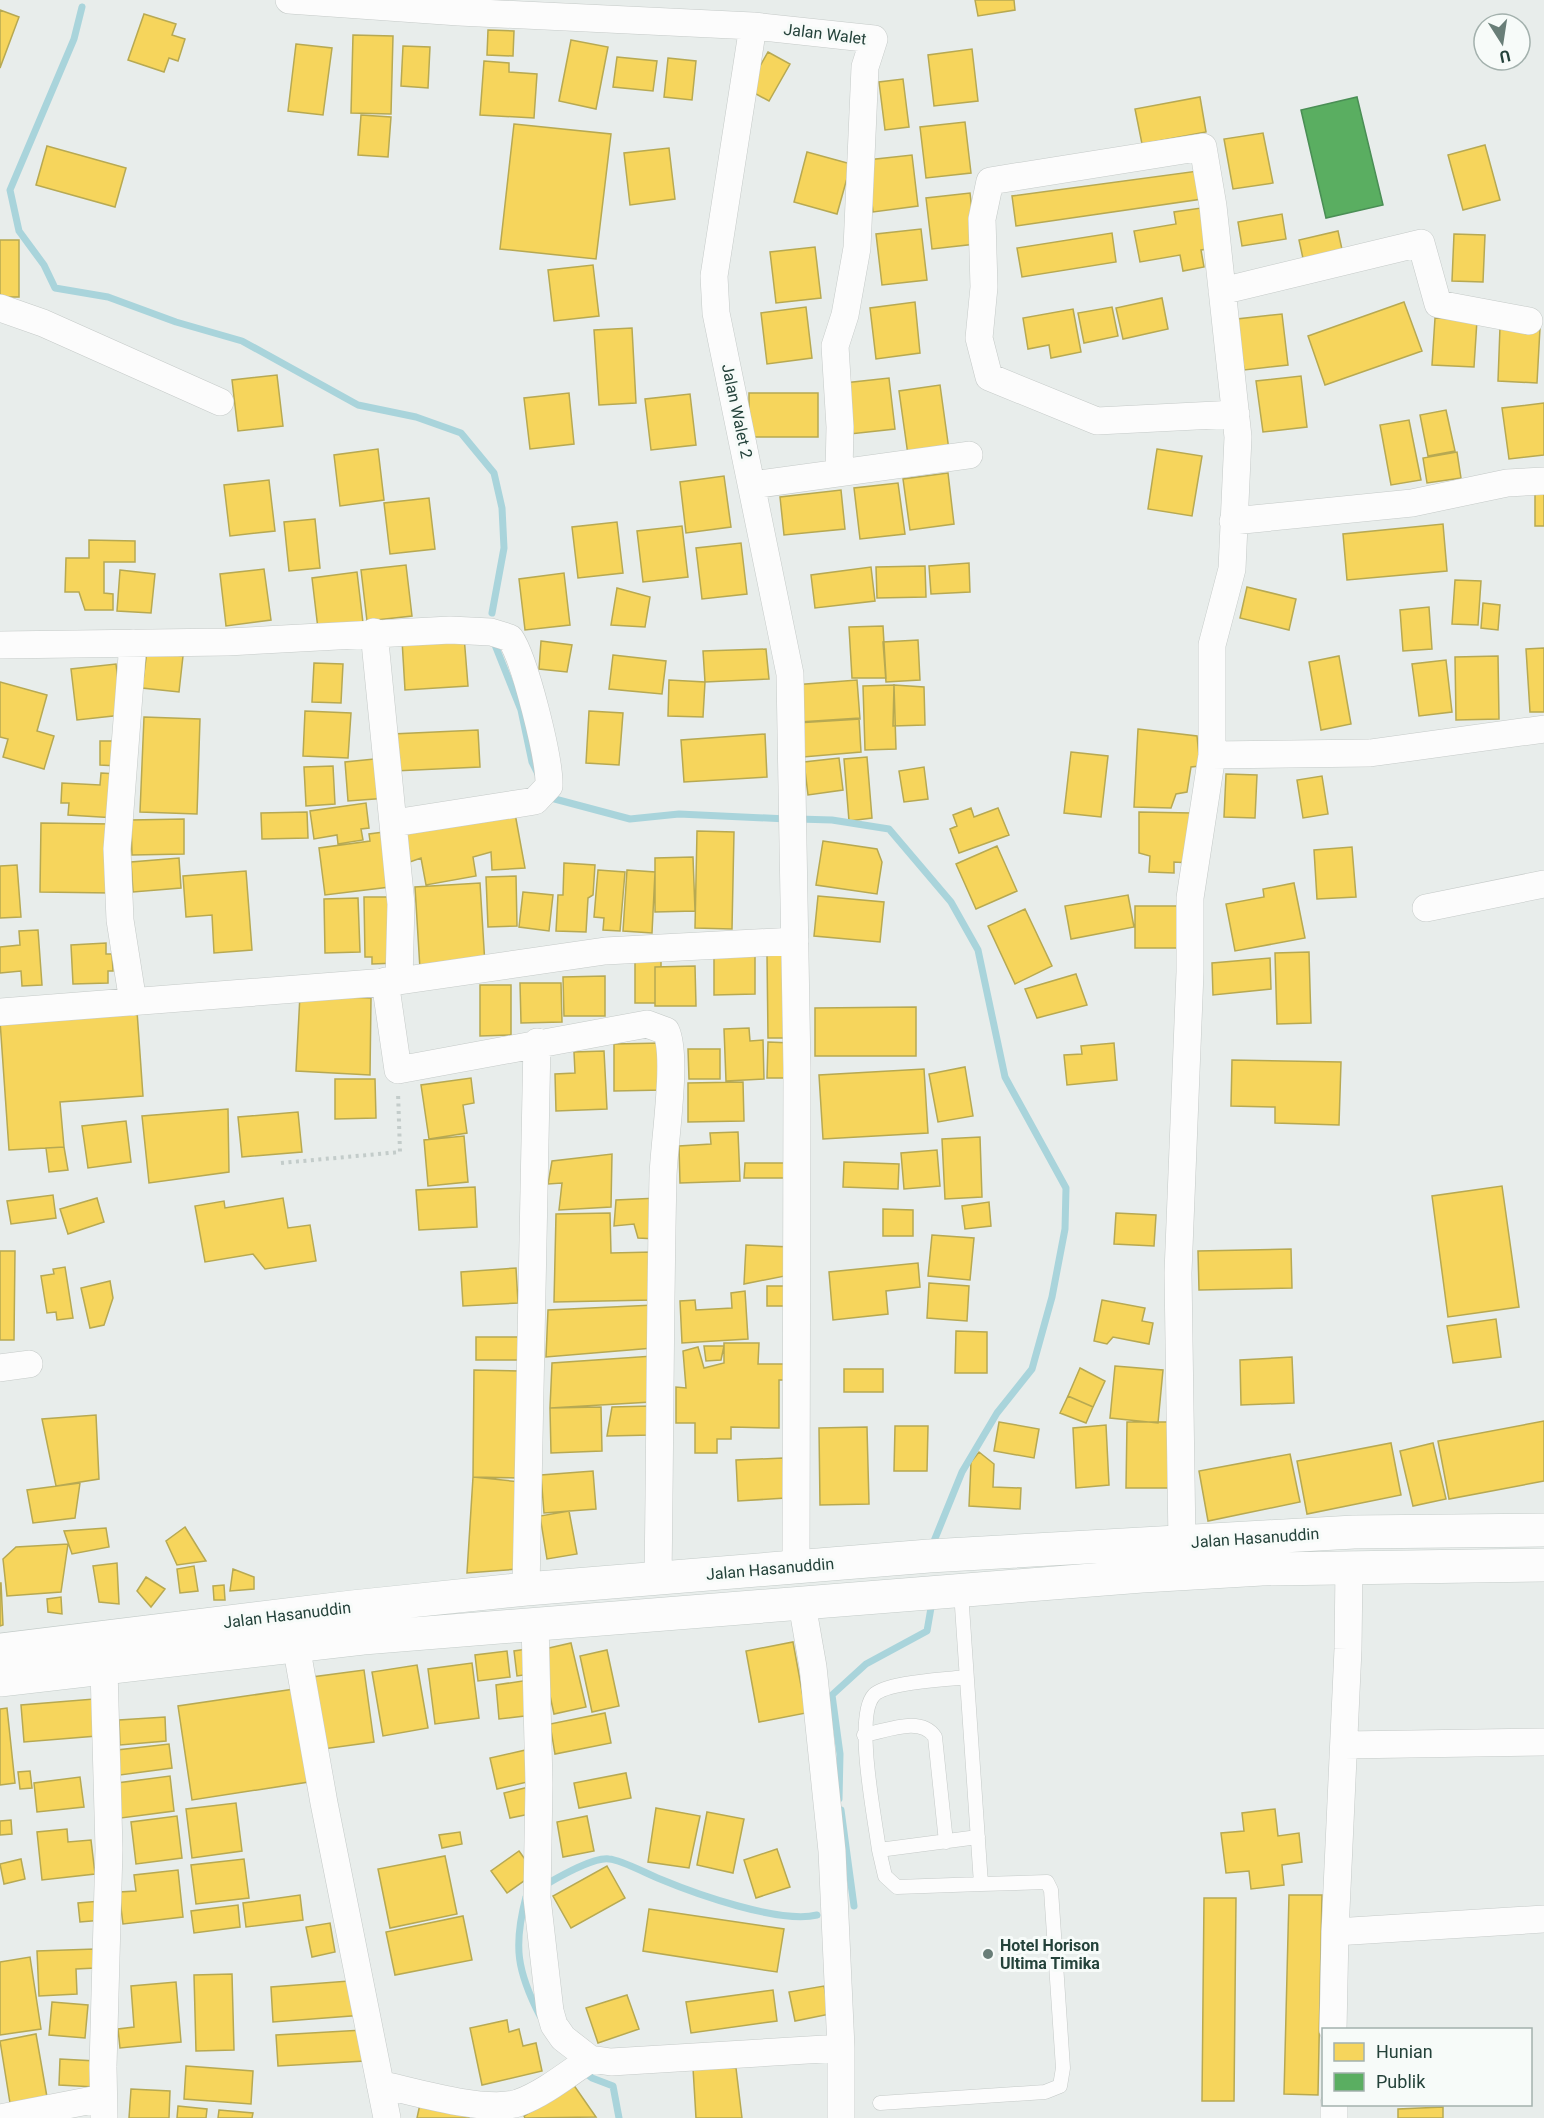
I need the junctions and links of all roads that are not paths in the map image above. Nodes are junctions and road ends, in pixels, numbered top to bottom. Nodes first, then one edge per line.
1 (289, 0) edge
2 (353, 2) edge
3 (753, 26) junction
4 (1222, 291) junction
5 (0, 308) edge
6 (1529, 321) dead end
7 (220, 402) dead end
8 (1236, 414) junction
9 (969, 455) dead end
10 (839, 473) junction
11 (1544, 481) edge
12 (753, 485) junction
13 (1233, 521) junction
14 (374, 632) junction
15 (133, 643) junction
16 (0, 645) edge
17 (1544, 729) edge
18 (1212, 755) junction
19 (394, 823) junction
20 (1544, 884) edge
21 (1426, 908) dead end
22 (795, 941) junction
23 (392, 981) junction
24 (133, 1002) junction
25 (0, 1012) edge
26 (537, 1042) junction
27 (29, 1364) dead end
28 (0, 1368) edge
29 (1544, 1530) edge
30 (1182, 1543) junction
31 (1544, 1565) edge
32 (796, 1568) junction
33 (1349, 1568) junction
34 (658, 1578) junction
35 (526, 1589) junction
36 (947, 1594) junction
37 (802, 1604) junction
38 (535, 1623) junction
39 (296, 1645) junction
40 (0, 1650) edge
41 (104, 1669) junction
42 (965, 1677) junction
43 (0, 1680) edge
44 (864, 1735) junction
45 (1544, 1742) edge
46 (1344, 1745) junction
47 (978, 1837) junction
48 (946, 1842) junction
49 (879, 1850) junction
50 (981, 1884) junction
51 (1544, 1919) edge
52 (1335, 1932) junction
53 (1333, 2028) edge
54 (841, 2048) junction
55 (589, 2060) junction
56 (380, 2084) junction
57 (880, 2103) dead end
58 (103, 2108) edge
59 (499, 2112) edge
60 (0, 2118) edge
61 (387, 2118) edge
62 (842, 2118) edge

1 - 2 street, Jalan Walet
2 - 3 street, Jalan Walet
3 - 10 street, Jalan Walet
3 - 12 street, Jalan Walet 2
4 - 6 street
4 - 8 street
4 - 8 street
5 - 7 street
8 - 13 street
9 - 10 street
10 - 12 street
11 - 13 street
12 - 22 street, Jalan Walet 2
13 - 18 street
14 - 15 street
14 - 19 street
14 - 19 street
15 - 16 street
15 - 24 street
17 - 18 street
18 - 30 street
19 - 23 street
20 - 21 street
22 - 23 street
22 - 32 street, Jalan Walet 2
23 - 24 street
23 - 26 street
24 - 25 street
26 - 34 street
26 - 35 street
27 - 28 street
29 - 30 street, Jalan Hasanuddin
30 - 32 street, Jalan Hasanuddin
31 - 33 street, Jalan Hasanuddin
32 - 34 street, Jalan Hasanuddin
33 - 36 street, Jalan Hasanuddin
33 - 46 street
34 - 35 street, Jalan Hasanuddin
35 - 40 street, Jalan Hasanuddin
36 - 37 street, Jalan Hasanuddin
36 - 42 lane
37 - 38 street, Jalan Hasanuddin
37 - 54 street
38 - 39 street, Jalan Hasanuddin
38 - 55 street
39 - 41 street, Jalan Hasanuddin
39 - 56 street
41 - 43 street, Jalan Hasanuddin
41 - 58 street
42 - 44 lane
42 - 47 lane
44 - 48 lane
44 - 49 lane
45 - 46 street
46 - 52 street
47 - 48 lane
47 - 50 lane
48 - 49 lane
49 - 50 lane
50 - 57 lane
51 - 52 street
52 - 53 street
54 - 55 street
54 - 62 street
55 - 59 street
56 - 59 street
56 - 61 street
58 - 60 street

